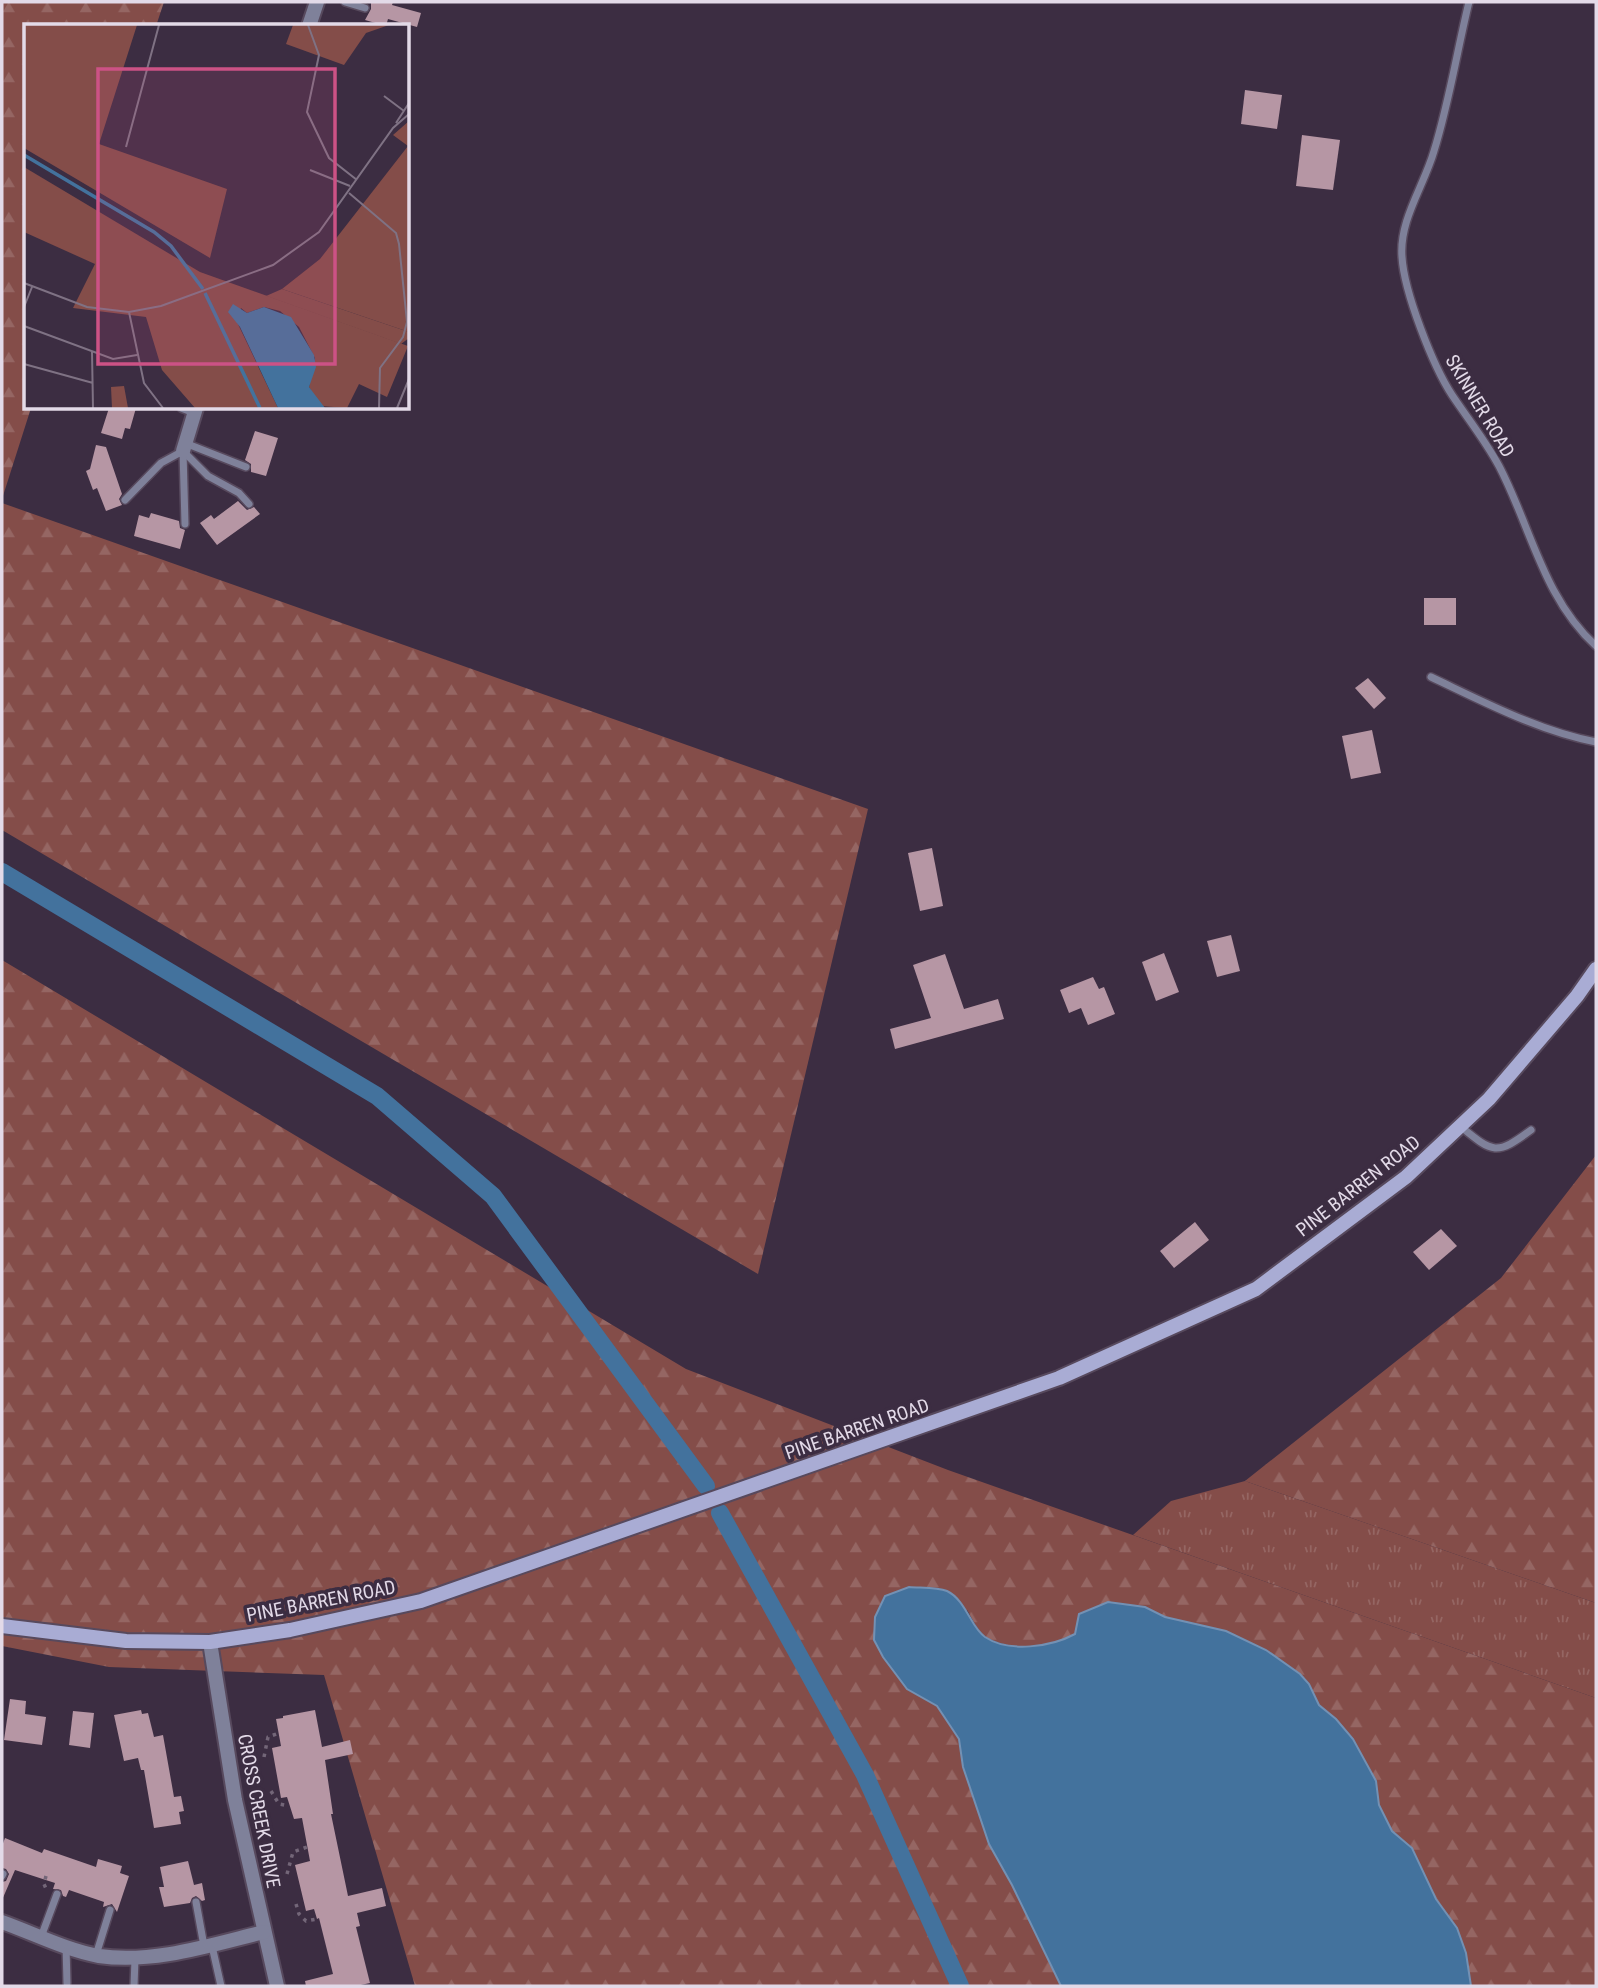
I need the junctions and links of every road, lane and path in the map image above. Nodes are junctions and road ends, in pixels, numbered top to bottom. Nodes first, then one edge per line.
1 (317, 2) edge
2 (345, 2) edge
3 (1469, 2) edge
4 (365, 8) dead end
5 (310, 24) edge
6 (190, 410) edge
7 (184, 447) junction
8 (246, 467) dead end
9 (125, 500) dead end
10 (248, 504) dead end
11 (185, 524) dead end
12 (1596, 646) edge
13 (1431, 677) dead end
14 (1596, 743) edge
15 (1596, 969) edge
16 (1460, 1126) junction
17 (1531, 1130) dead end
18 (2, 1626) edge
19 (210, 1642) junction
20 (278, 1733) dead end
21 (264, 1757) dead end
22 (271, 1791) dead end
23 (289, 1806) dead end
24 (307, 1847) dead end
25 (287, 1874) dead end
26 (57, 1894) dead end
27 (196, 1902) dead end
28 (296, 1904) dead end
29 (110, 1910) dead end
30 (317, 1919) dead end
31 (2, 1922) edge
32 (264, 1932) junction
33 (41, 1937) junction
34 (66, 1945) junction
35 (208, 1945) junction
36 (96, 1955) junction
37 (135, 1959) junction
38 (67, 1983) dead end
39 (134, 1986) edge
40 (221, 1986) edge
41 (277, 1986) edge

1 - 5 street
2 - 4 lane
3 - 12 lane, SKINNER ROAD
6 - 7 street
7 - 8 lane
7 - 9 lane
7 - 10 lane
7 - 11 lane
13 - 14 lane
15 - 16 main road, PINE BARREN ROAD
16 - 17 lane
16 - 19 main road, PINE BARREN ROAD
18 - 19 main road, PINE BARREN ROAD
19 - 32 street, CROSS CREEK DRIVE
20 - 21 path
22 - 23 path
24 - 25 path
26 - 33 lane
27 - 35 lane
28 - 30 path
29 - 36 lane
31 - 33 street
32 - 35 street
32 - 41 street, CROSS CREEK DRIVE
33 - 34 street
34 - 36 street
34 - 38 lane
35 - 37 street
35 - 40 lane
36 - 37 street
37 - 39 lane

